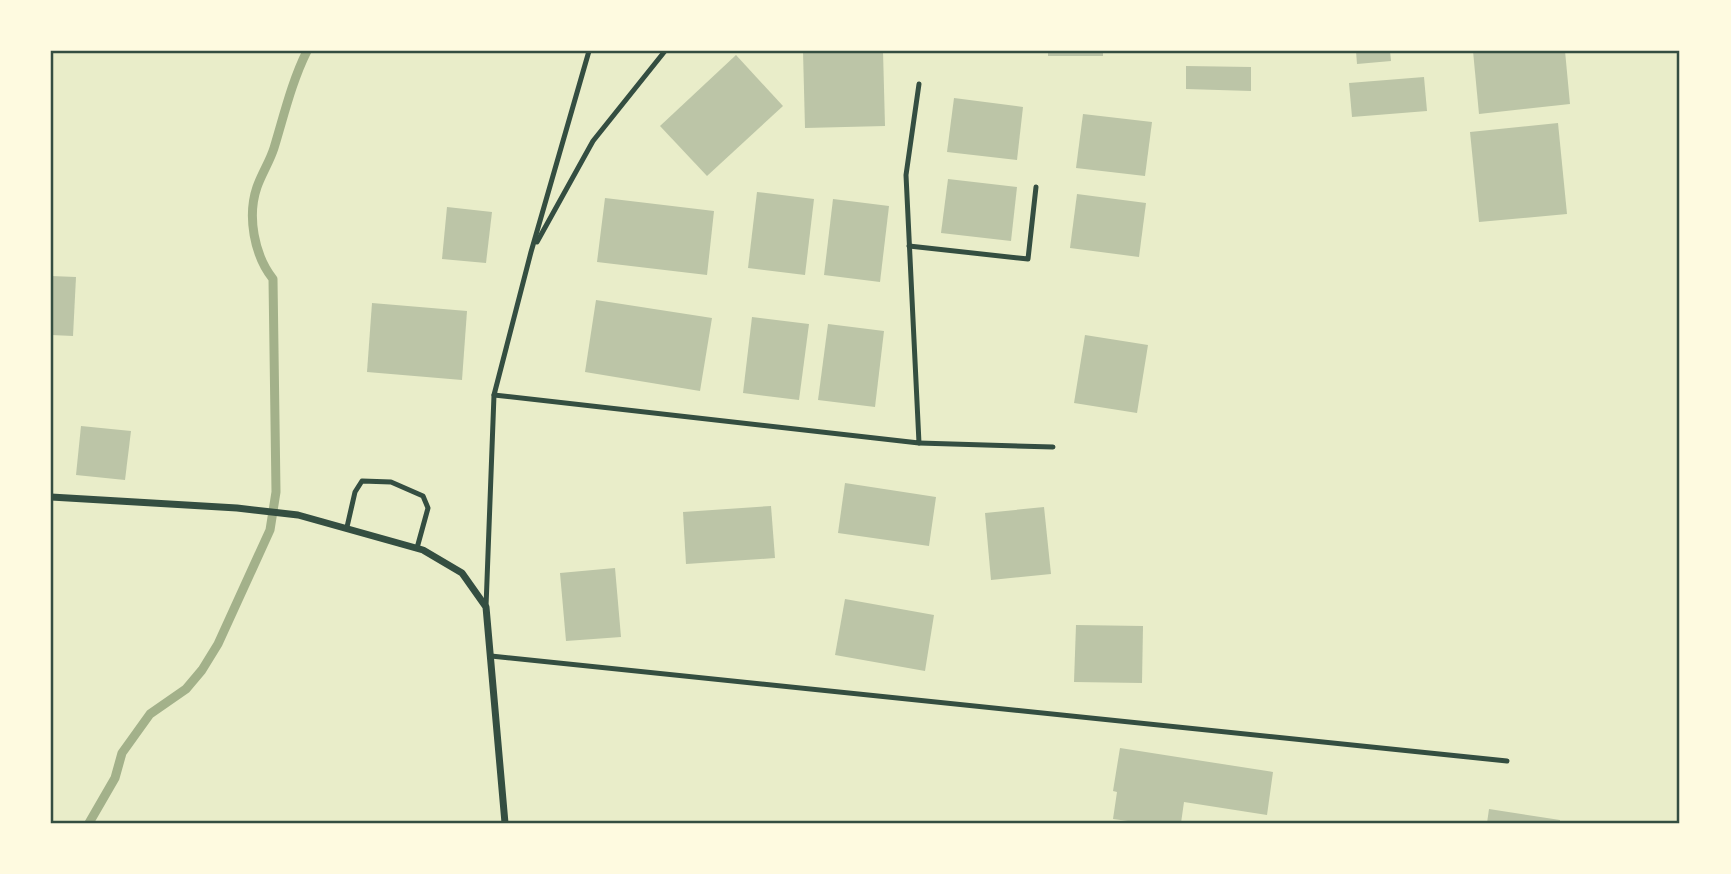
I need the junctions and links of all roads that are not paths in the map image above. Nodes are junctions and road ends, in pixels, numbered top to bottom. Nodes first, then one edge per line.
1 (589, 51) edge
2 (665, 51) edge
3 (919, 84) dead end
4 (1037, 187) dead end
5 (909, 246) junction
6 (531, 252) junction
7 (494, 395) junction
8 (919, 443) junction
9 (1053, 447) dead end
10 (51, 497) edge
11 (347, 527) junction
12 (417, 548) junction
13 (486, 607) junction
14 (491, 656) junction
15 (1507, 761) dead end
16 (505, 823) edge

1 - 6 lane
2 - 6 lane
3 - 5 lane
4 - 5 lane
5 - 8 lane
6 - 7 lane
7 - 8 lane
7 - 13 lane
8 - 9 lane
10 - 11 street
11 - 12 street
11 - 12 lane
12 - 13 street
13 - 14 street
14 - 15 lane
14 - 16 street

